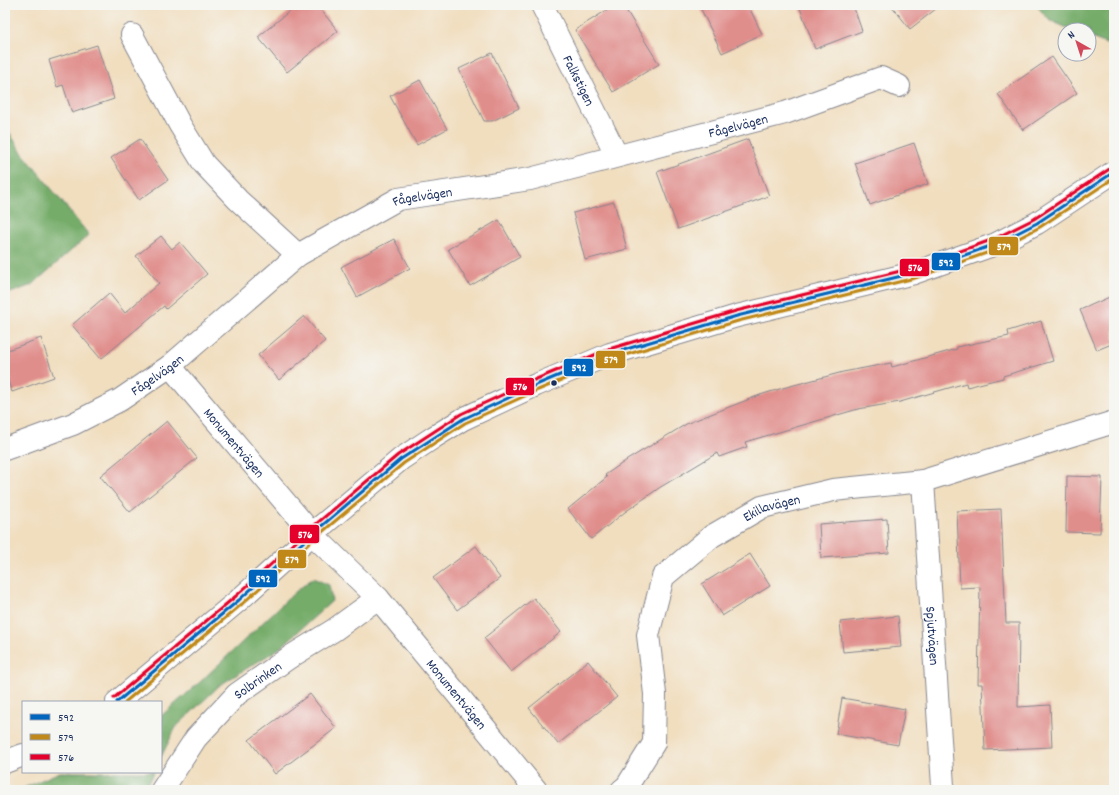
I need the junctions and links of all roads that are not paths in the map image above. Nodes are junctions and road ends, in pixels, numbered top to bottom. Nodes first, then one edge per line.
1 (542, 5) edge
2 (132, 35) dead end
3 (899, 86) dead end
4 (617, 156) junction
5 (1114, 172) edge
6 (298, 256) junction
7 (170, 366) junction
8 (1114, 422) edge
9 (5, 449) edge
10 (923, 482) junction
11 (312, 534) junction
12 (378, 598) junction
13 (118, 701) edge
14 (22, 755) edge
15 (5, 762) edge
16 (162, 790) edge
17 (536, 790) edge
18 (622, 790) edge
19 (941, 790) edge

1 - 4 street, Falkstigen
2 - 6 street
3 - 4 street, Fågelvägen
4 - 6 street, Fågelvägen
5 - 11 street
6 - 7 street, Fågelvägen
7 - 9 street, Fågelvägen
7 - 11 street, Monumentvägen
8 - 10 street, Ekillavägen
10 - 18 street, Ekillavägen
10 - 19 street, Spjutvägen
11 - 12 street, Monumentvägen
11 - 13 street
12 - 16 street, Solbrinken
12 - 17 street, Monumentvägen
14 - 15 street

